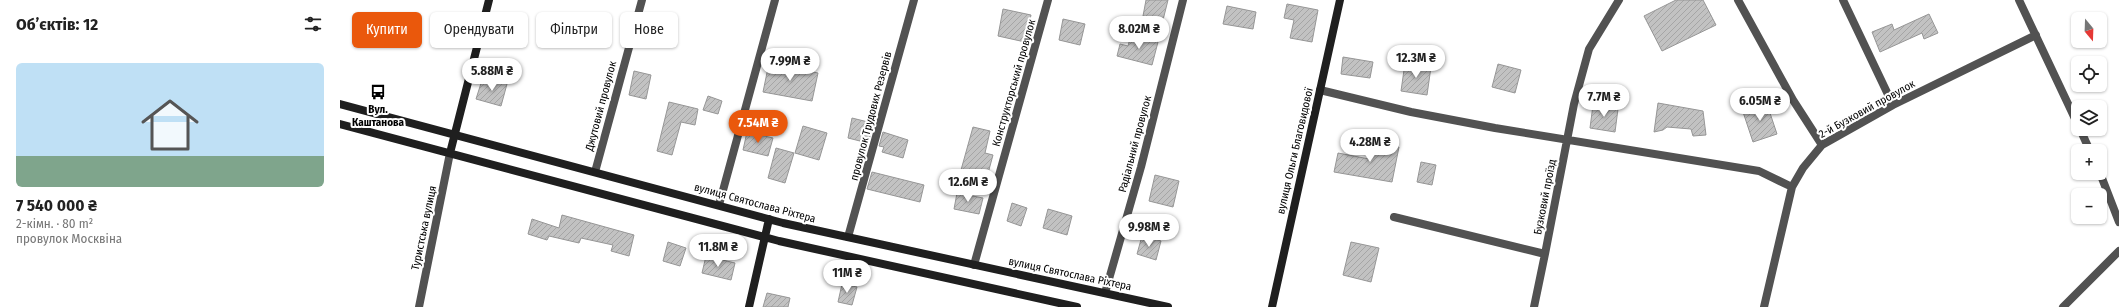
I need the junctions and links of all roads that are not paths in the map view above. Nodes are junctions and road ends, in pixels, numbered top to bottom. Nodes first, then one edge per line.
1 (489, 0) edge
2 (642, 0) edge
3 (776, 0) edge
4 (914, 0) edge
5 (1048, 0) edge
6 (1183, 0) edge
7 (1340, 0) edge
8 (1619, 0) edge
9 (1738, 0) edge
10 (1842, 0) edge
11 (2019, 0) edge
12 (2036, 35) junction
13 (1320, 90) junction
14 (340, 104) edge
15 (1893, 105) junction
16 (2071, 110) edge
17 (340, 124) edge
18 (454, 135) junction
19 (1567, 141) junction
20 (1822, 145) junction
21 (450, 153) junction
22 (595, 172) junction
23 (2103, 180) edge
24 (1792, 187) junction
25 (719, 205) junction
26 (1394, 217) dead end
27 (768, 218) junction
28 (2119, 222) edge
29 (763, 236) junction
30 (848, 237) junction
31 (2119, 252) edge
32 (1545, 254) junction
33 (974, 265) junction
34 (1105, 293) junction
35 (419, 307) edge
36 (749, 307) edge
37 (1077, 307) edge
38 (1168, 307) edge
39 (1272, 307) edge
40 (1534, 307) edge
41 (1764, 307) edge
42 (2063, 307) edge

1 - 18 main road
2 - 22 street, Джутовий провулок
3 - 25 street
4 - 30 street, провулок Трудових Резервів
5 - 33 street, Конструкторський провулок
6 - 34 street, Радіальний провулок
7 - 13 main road, вулиця Ольги Благовидової
8 - 19 street, Бузковий проїзд
9 - 20 street
10 - 15 street
11 - 12 street
12 - 15 street, 2-й Бузковий провулок
12 - 16 street
13 - 19 street
13 - 39 main road, вулиця Ольги Благовидової
14 - 18 main road, вулиця Святослава Ріхтера
15 - 20 street, 2-й Бузковий провулок
17 - 21 main road
18 - 21 main road
18 - 22 main road, вулиця Святослава Ріхтера
19 - 24 street
19 - 32 street, Бузковий проїзд
20 - 24 street, 2-й Бузковий провулок
21 - 29 main road
21 - 35 street, Туристська вулиця
22 - 25 main road, вулиця Святослава Ріхтера
23 - 28 street
24 - 41 street, 2-й Бузковий провулок
25 - 27 main road, вулиця Святослава Ріхтера
26 - 32 street
27 - 29 main road
27 - 30 main road, вулиця Святослава Ріхтера
29 - 36 main road
29 - 37 main road
30 - 33 main road, вулиця Святослава Ріхтера
31 - 42 street
32 - 40 street, Бузковий проїзд
33 - 34 main road, вулиця Святослава Ріхтера
34 - 38 main road, вулиця Святослава Ріхтера

